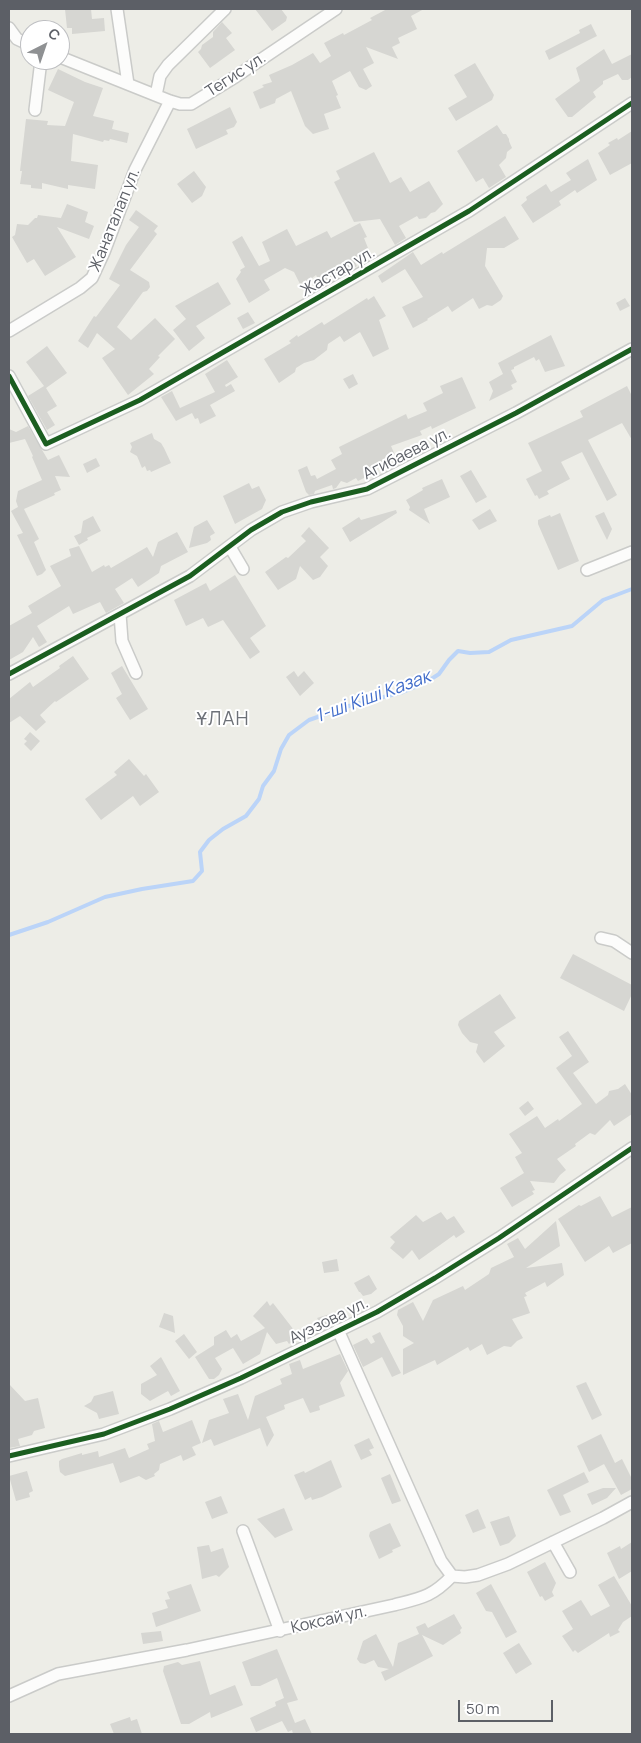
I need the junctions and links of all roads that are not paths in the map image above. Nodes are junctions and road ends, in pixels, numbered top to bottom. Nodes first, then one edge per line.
1 (116, 9) edge
2 (225, 9) edge
3 (336, 9) edge
4 (9, 28) edge
5 (13, 43) edge
6 (70, 61) edge
7 (39, 70) edge
8 (128, 84) junction
9 (156, 95) junction
10 (170, 101) junction
11 (632, 103) edge
12 (35, 110) dead end
13 (9, 331) edge
14 (632, 349) edge
15 (9, 376) edge
16 (230, 547) junction
17 (632, 552) edge
18 (243, 569) dead end
19 (587, 570) dead end
20 (120, 614) junction
21 (136, 673) dead end
22 (9, 674) edge
23 (600, 938) dead end
24 (632, 954) edge
25 (632, 1148) edge
26 (338, 1330) junction
27 (9, 1456) edge
28 (632, 1502) edge
29 (243, 1530) dead end
30 (553, 1542) junction
31 (570, 1572) dead end
32 (452, 1576) junction
33 (280, 1631) junction
34 (9, 1696) edge

1 - 8 street
2 - 9 street
3 - 10 street, Тегис ул.
4 - 5 street
6 - 8 street, Тегис ул.
7 - 12 street
8 - 9 street, Тегис ул.
9 - 10 street, Тегис ул.
10 - 13 street, Жанаталап ул.
11 - 15 street, Жастар ул.
14 - 16 street, Агибаева ул.
16 - 18 street
16 - 20 street, Агибаева ул.
17 - 19 street
20 - 21 street
20 - 22 street, Агибаева ул.
23 - 24 street
25 - 26 street, Ауэзова ул.
26 - 27 street, Ауэзова ул.
26 - 32 street
28 - 30 street
29 - 33 street
30 - 31 street
30 - 32 street
32 - 33 street, Коксай ул.
33 - 34 street, Коксай ул.

